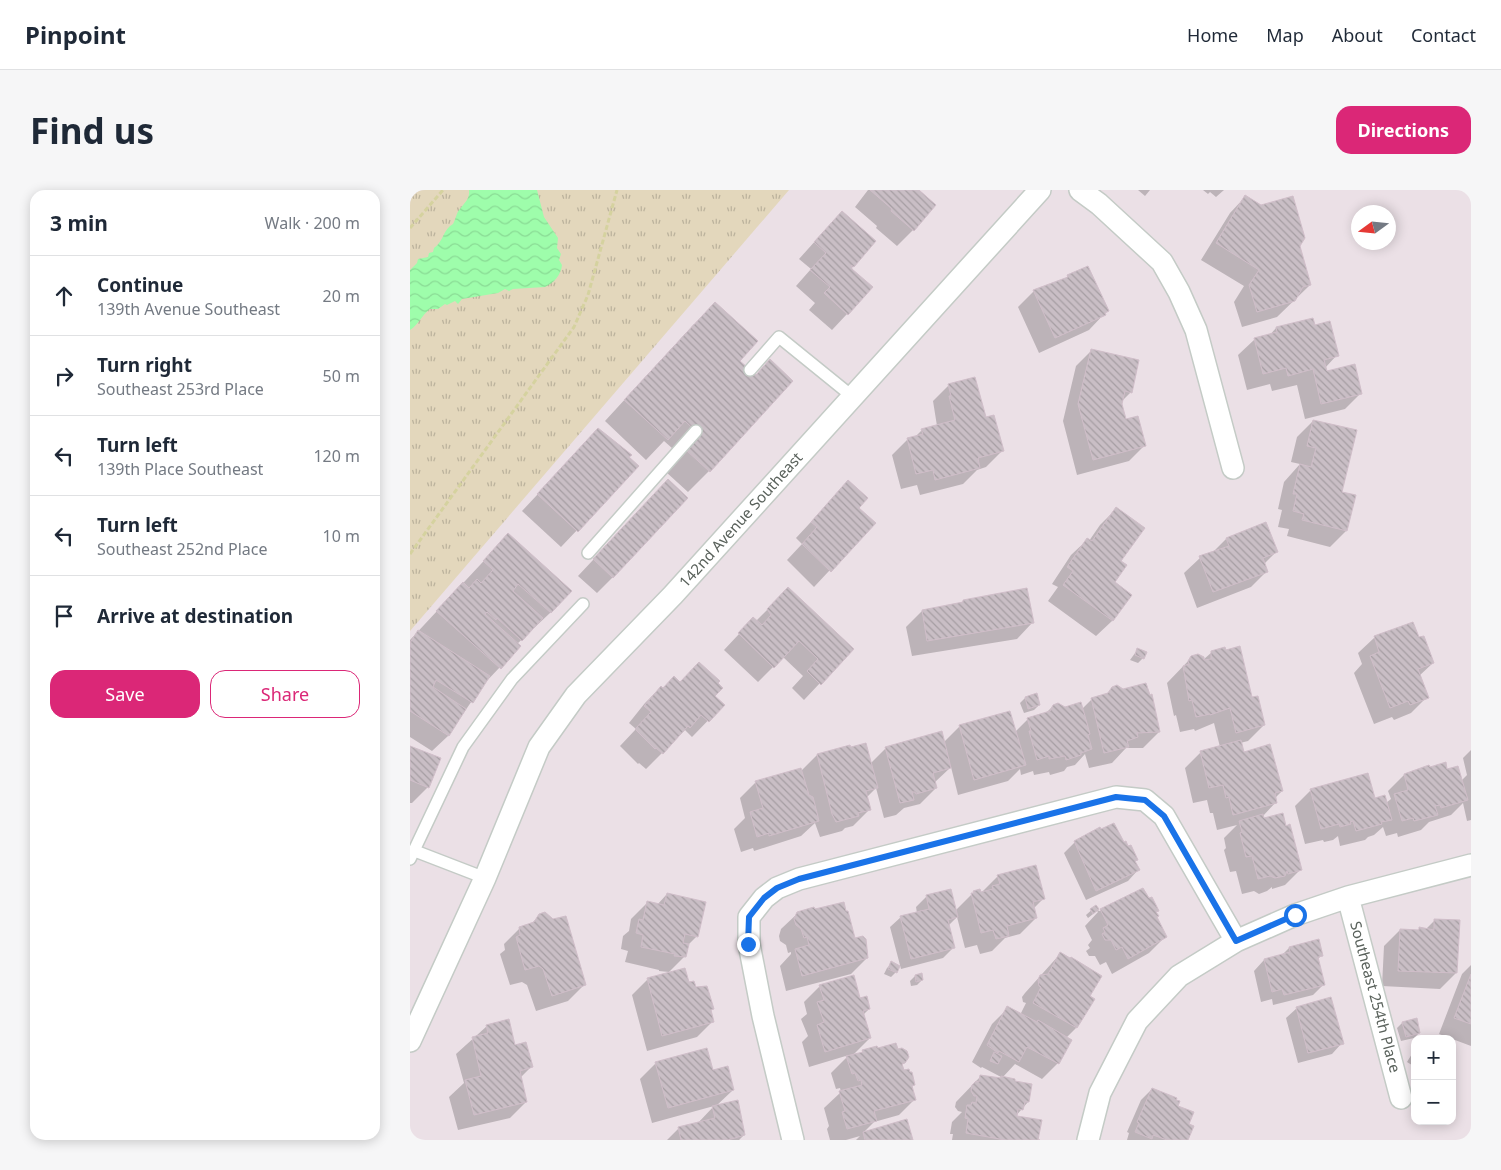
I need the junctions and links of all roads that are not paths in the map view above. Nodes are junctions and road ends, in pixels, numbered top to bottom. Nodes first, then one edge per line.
1 (1040, 190) edge
2 (1080, 190) edge
3 (750, 370) dead end
4 (853, 397) junction
5 (696, 431) dead end
6 (1233, 468) dead end
7 (588, 554) dead end
8 (582, 604) dead end
9 (412, 855) edge
10 (1471, 865) edge
11 (485, 878) junction
12 (1348, 897) junction
13 (1236, 941) junction
14 (410, 1040) edge
15 (1401, 1098) dead end
16 (793, 1140) edge
17 (1088, 1140) edge

1 - 4 street, 142nd Avenue Southeast
2 - 6 street
3 - 4 lane
4 - 11 street, 142nd Avenue Southeast
5 - 7 lane
8 - 9 lane
9 - 11 lane
10 - 12 street
11 - 14 street, 142nd Avenue Southeast
12 - 13 street
12 - 15 street, Southeast 254th Place
13 - 16 street
13 - 17 street

